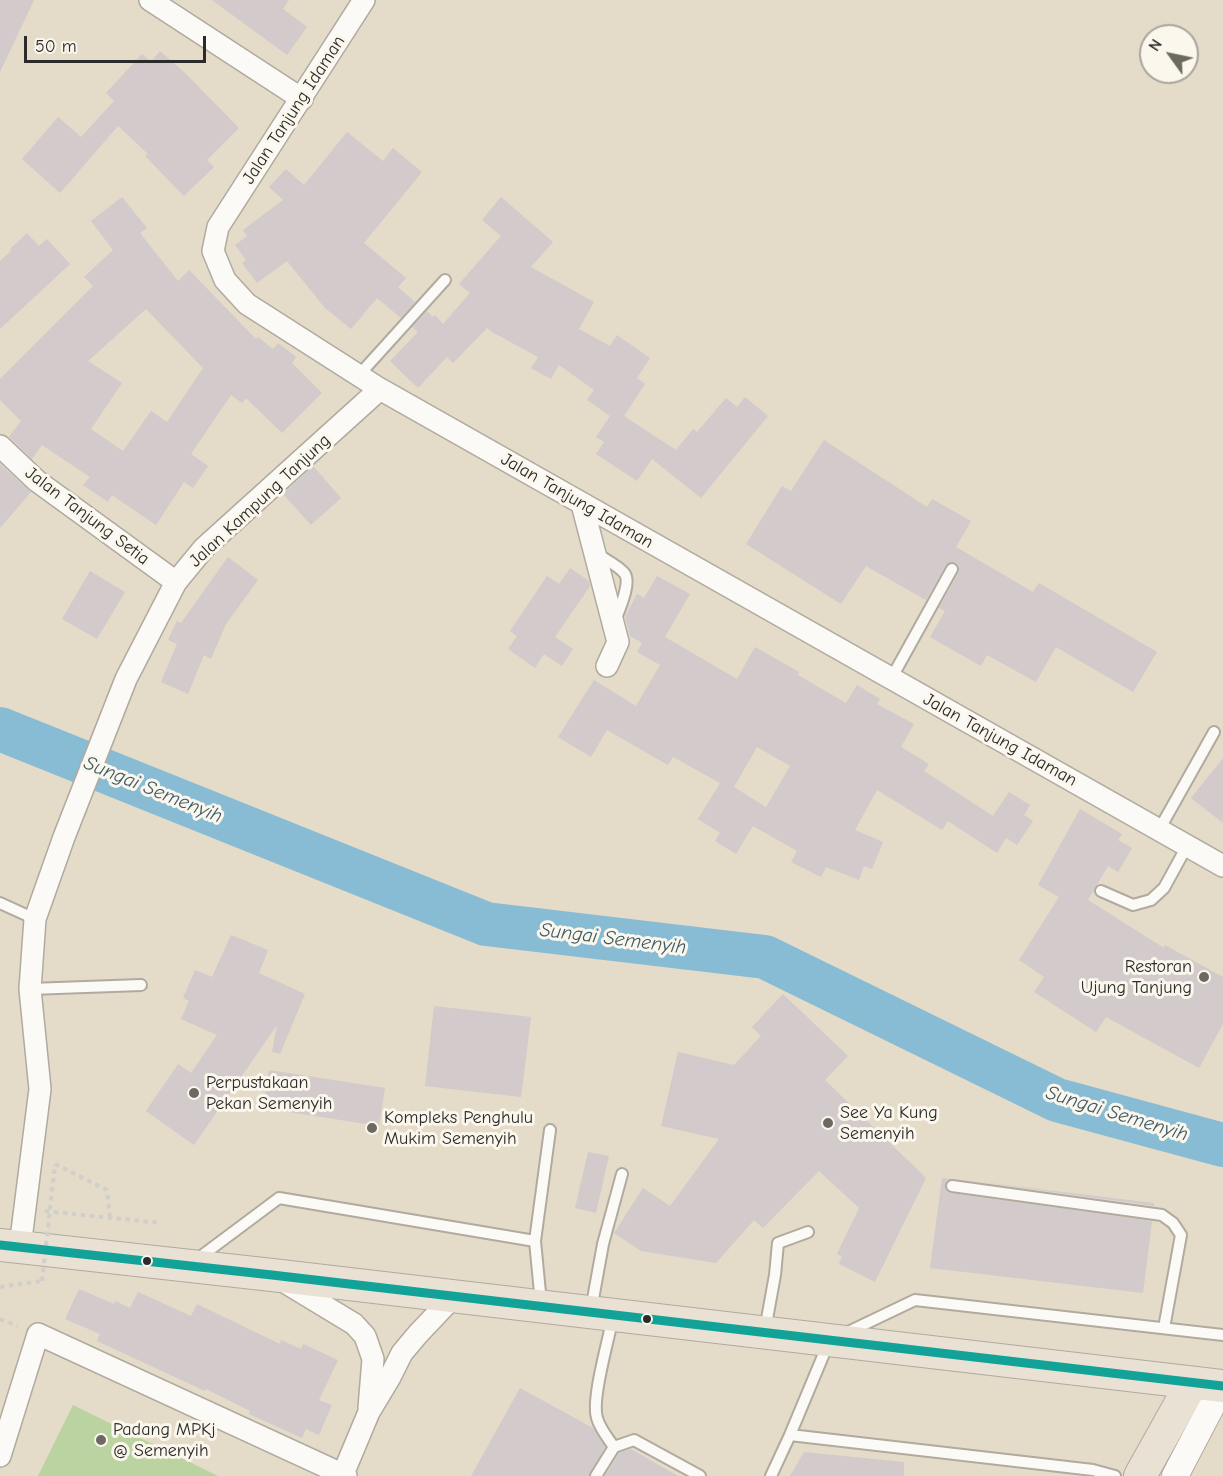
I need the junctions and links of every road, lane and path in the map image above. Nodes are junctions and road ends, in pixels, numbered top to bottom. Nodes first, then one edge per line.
1 (150, 0) edge
2 (364, 0) edge
3 (302, 99) junction
4 (445, 280) dead end
5 (359, 375) junction
6 (380, 389) junction
7 (0, 447) edge
8 (582, 504) junction
9 (951, 569) dead end
10 (176, 582) junction
11 (607, 666) dead end
12 (891, 679) junction
13 (1214, 732) dead end
14 (1159, 830) junction
15 (1187, 846) junction
16 (1223, 866) edge
17 (1101, 891) dead end
18 (0, 903) edge
19 (35, 919) junction
20 (141, 985) dead end
21 (30, 989) junction
22 (550, 1130) dead end
23 (622, 1174) dead end
24 (952, 1186) dead end
25 (25, 1209) junction
26 (110, 1219) junction
27 (161, 1223) dead end
28 (808, 1232) dead end
29 (535, 1241) junction
30 (10, 1246) edge
31 (188, 1265) junction
32 (272, 1275) junction
33 (0, 1287) edge
34 (454, 1296) junction
35 (542, 1307) junction
36 (602, 1314) junction
37 (1164, 1328) junction
38 (765, 1333) junction
39 (1223, 1335) edge
40 (829, 1341) junction
41 (1212, 1385) edge
42 (369, 1412) junction
43 (790, 1435) junction
44 (614, 1447) junction
45 (0, 1456) edge
46 (1092, 1473) edge
47 (345, 1475) edge
48 (596, 1476) edge
49 (700, 1476) edge
50 (771, 1476) edge
51 (1115, 1476) edge
52 (1140, 1476) edge
53 (1175, 1476) edge

1 - 3 street
2 - 3 street, Jalan Tanjung Idaman
3 - 5 street, Jalan Tanjung Idaman
4 - 5 lane
5 - 6 street, Jalan Tanjung Idaman
6 - 8 street, Jalan Tanjung Idaman
6 - 10 street, Jalan Kampung Tanjung
7 - 10 street, Jalan Tanjung Setia
8 - 11 street
8 - 12 street, Jalan Tanjung Idaman
9 - 12 lane
10 - 19 street, Jalan Kampung Tanjung
12 - 14 street, Jalan Tanjung Idaman
13 - 14 lane
14 - 15 street, Jalan Tanjung Idaman
15 - 16 street, Jalan Tanjung Idaman
15 - 17 lane
18 - 19 lane
19 - 21 street, Jalan Kampung Tanjung
20 - 21 lane
21 - 25 street, Jalan Kampung Tanjung
22 - 29 lane
23 - 36 lane
24 - 37 lane
25 - 26 path
25 - 30 street, Jalan Kampung Tanjung
26 - 27 path
26 - 33 path, bridge
28 - 38 lane
29 - 31 lane
29 - 35 lane
30 - 31 main road
31 - 32 main road
32 - 34 main road
32 - 42 street
34 - 35 main road
34 - 42 street
35 - 36 main road
36 - 38 main road
36 - 44 lane
37 - 39 lane
37 - 40 lane
38 - 40 main road
40 - 41 main road
40 - 43 lane
41 - 52 main road
41 - 53 street
42 - 47 street
43 - 46 lane
43 - 50 lane
44 - 48 lane
44 - 49 lane
45 - 47 street
46 - 51 lane

